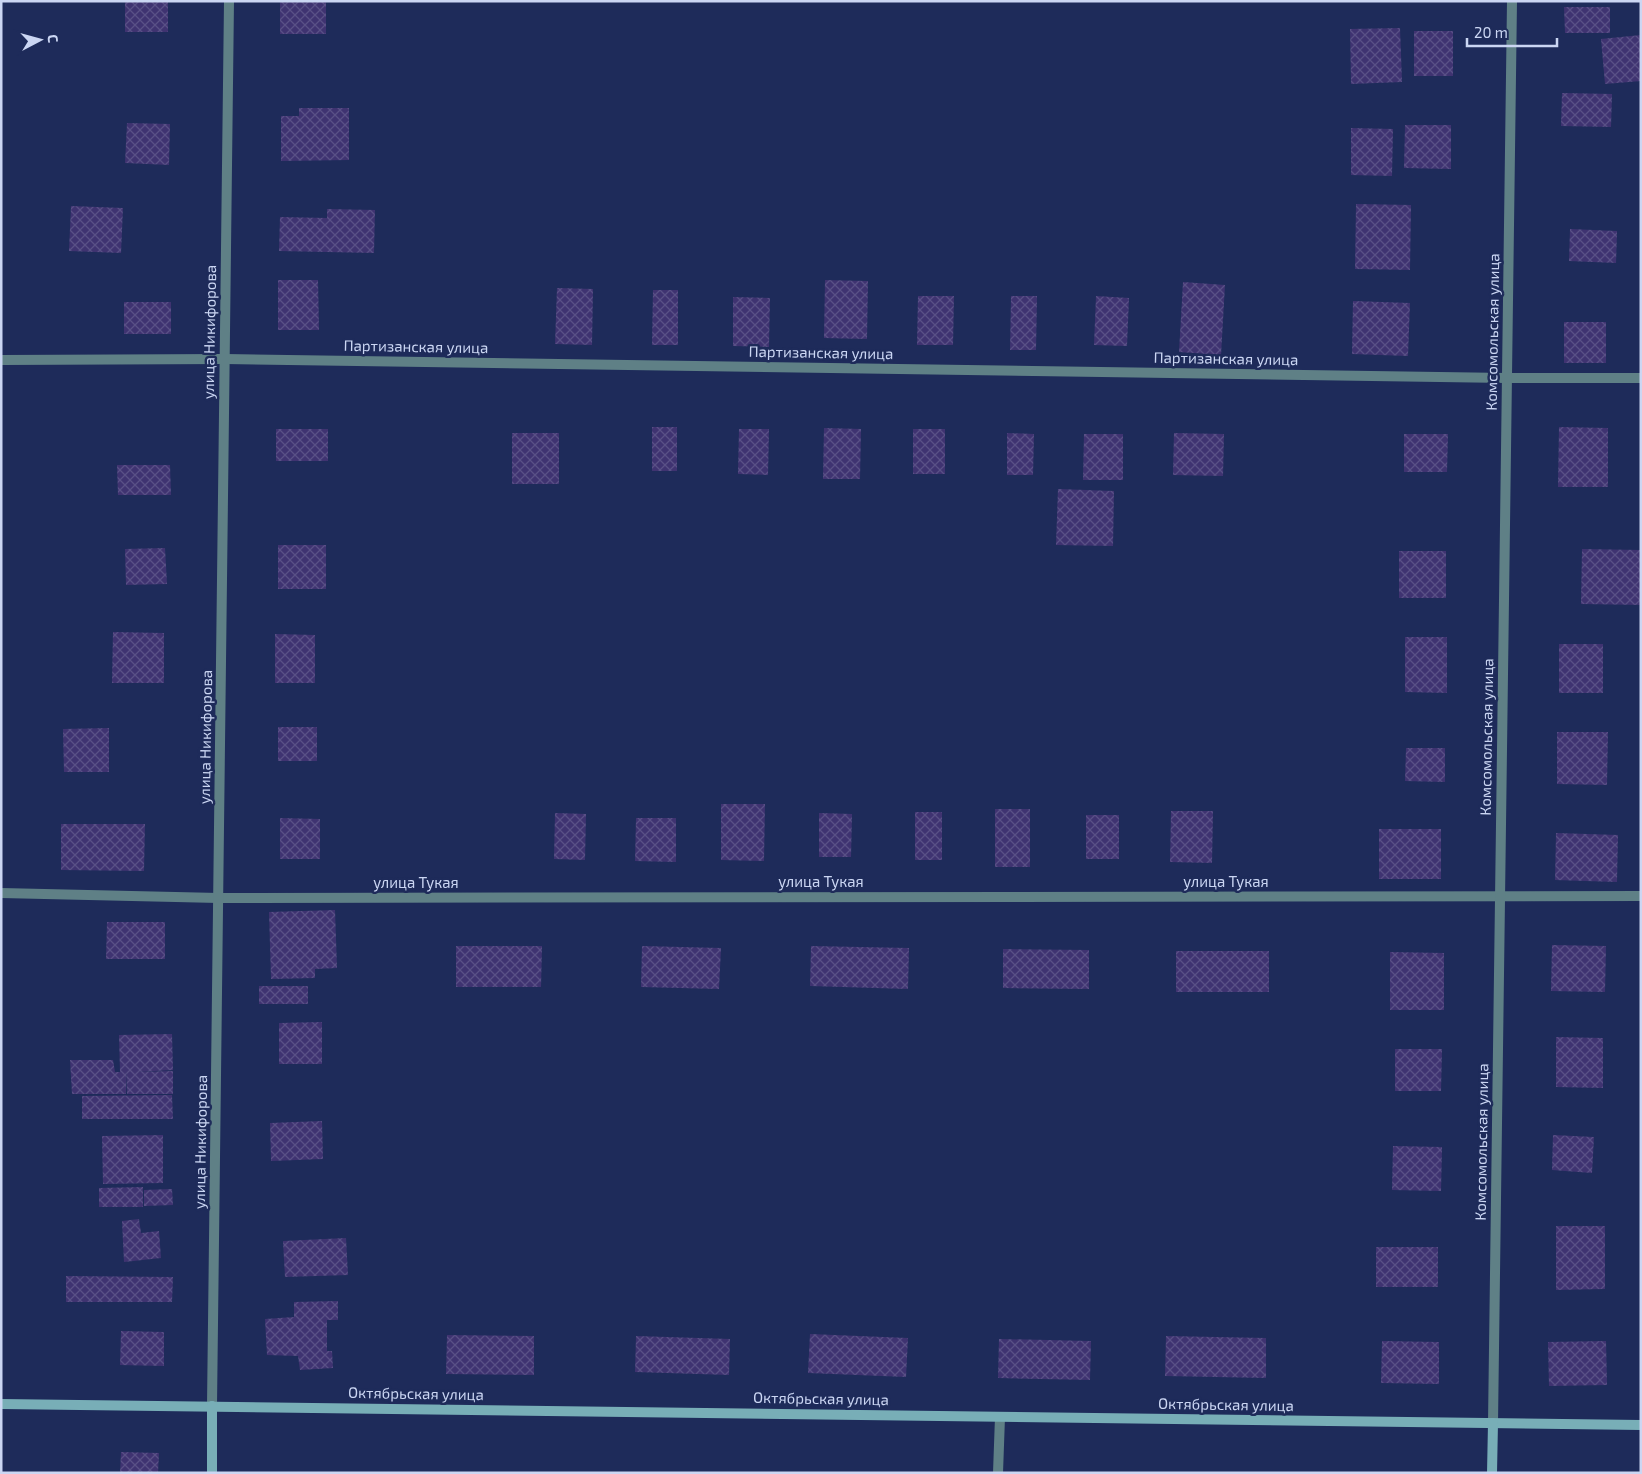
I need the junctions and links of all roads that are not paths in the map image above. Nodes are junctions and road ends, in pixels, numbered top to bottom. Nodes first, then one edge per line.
1 (229, 1) edge
2 (1512, 1) edge
3 (225, 359) junction
4 (1, 360) edge
5 (1507, 378) junction
6 (1641, 378) edge
7 (1, 893) edge
8 (1500, 896) junction
9 (1641, 896) edge
10 (219, 898) junction
11 (1, 1404) edge
12 (212, 1406) junction
13 (1000, 1417) junction
14 (1493, 1423) junction
15 (1641, 1425) edge
16 (212, 1473) edge
17 (998, 1473) edge
18 (1492, 1473) edge

1 - 3 street, улица Никифорова
2 - 5 street, Комсомольская улица
3 - 4 street, Партизанская улица
3 - 5 street, Партизанская улица
3 - 10 street, улица Никифорова
5 - 6 street, Партизанская улица
5 - 8 street, Комсомольская улица
7 - 10 street, улица Тукая
8 - 9 street, улица Тукая
8 - 10 street, улица Тукая
8 - 14 street, Комсомольская улица
10 - 12 street, улица Никифорова
11 - 12 main road, Октябрьская улица
12 - 13 main road, Октябрьская улица
12 - 16 main road, улица Никифорова
13 - 14 main road, Октябрьская улица
13 - 17 street
14 - 15 main road, Октябрьская улица
14 - 18 main road, Комсомольская улица

